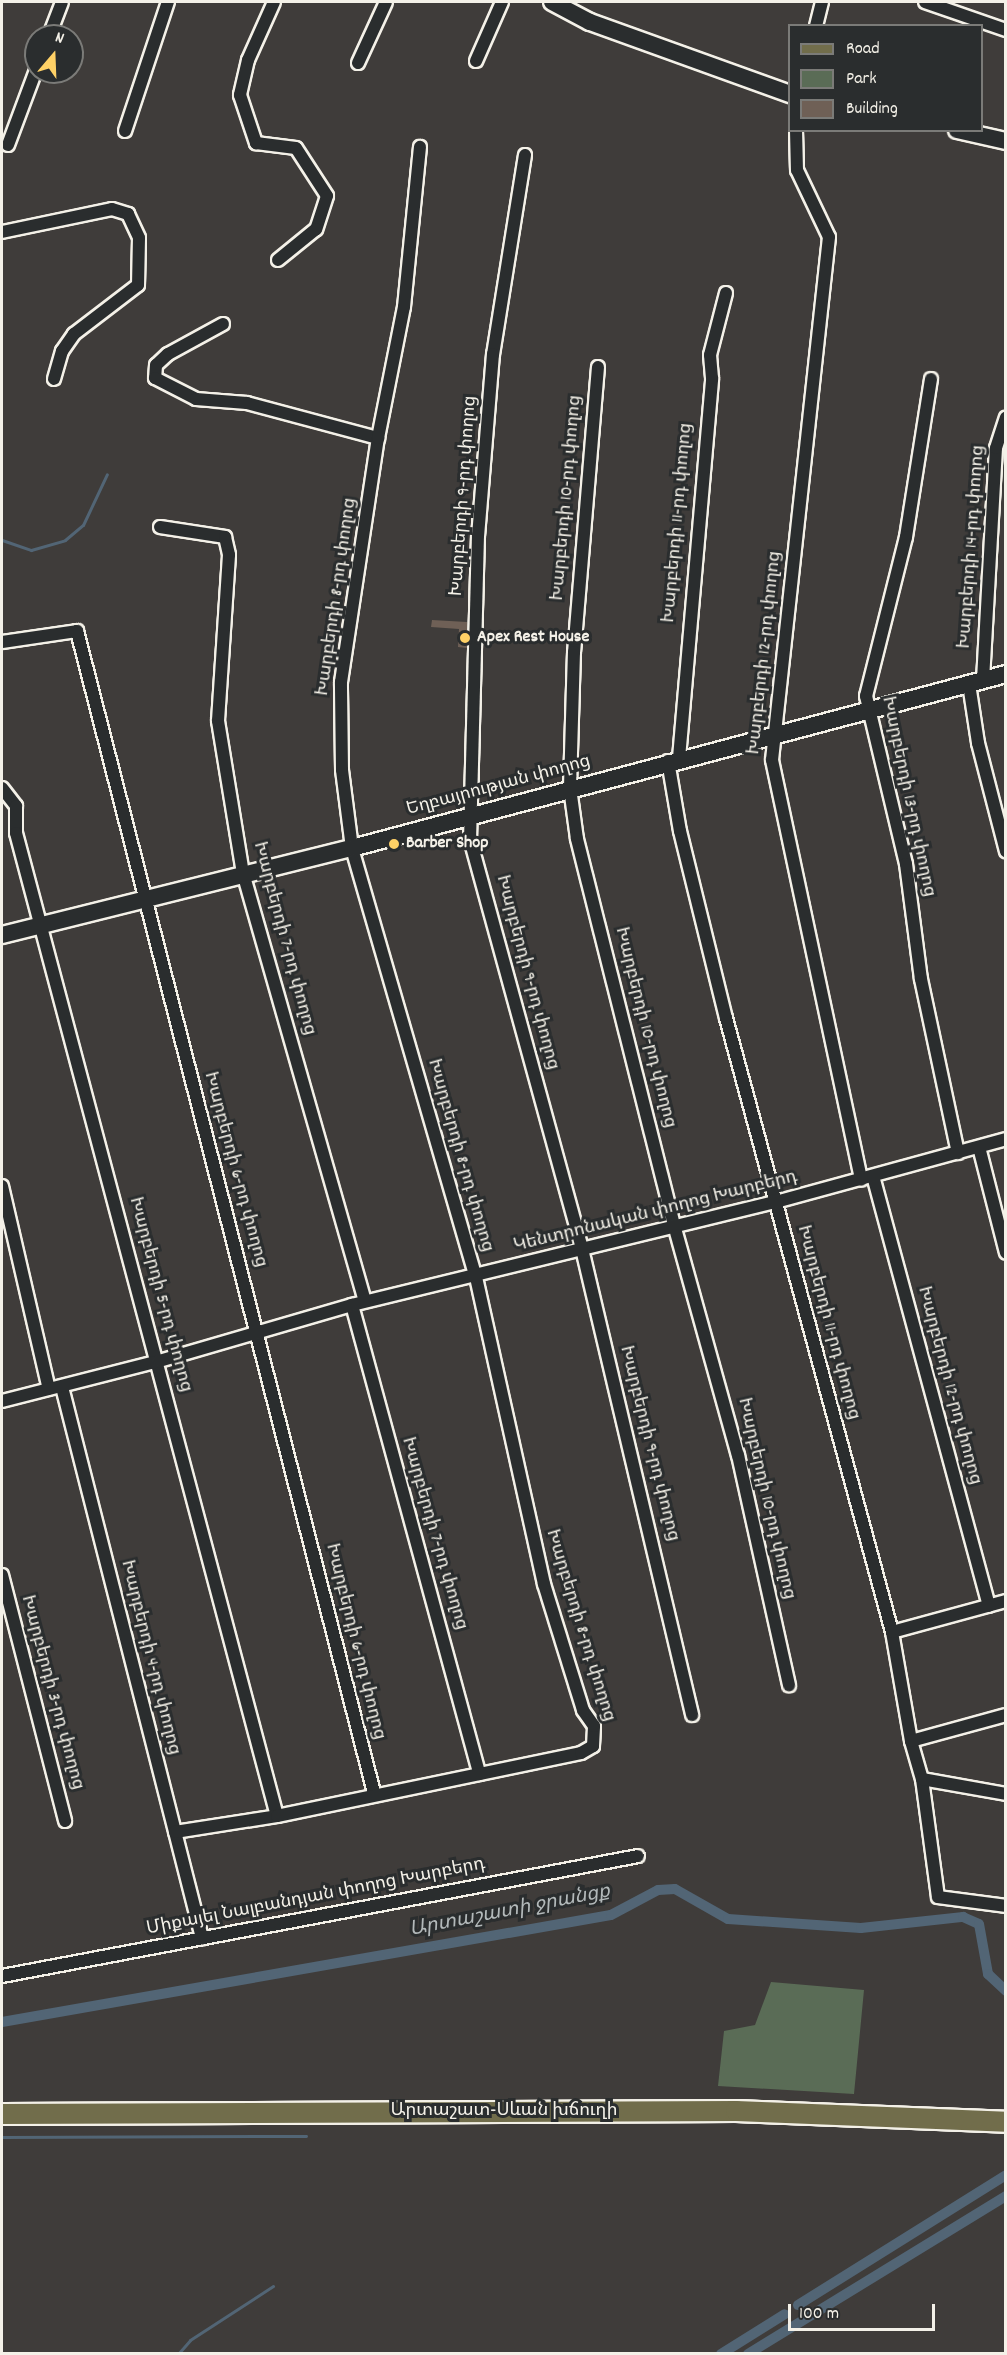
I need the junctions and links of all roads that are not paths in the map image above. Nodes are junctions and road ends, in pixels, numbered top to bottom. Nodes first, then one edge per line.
1 (62, 2) edge
2 (168, 2) edge
3 (274, 2) edge
4 (386, 2) edge
5 (502, 2) edge
6 (552, 2) edge
7 (822, 2) edge
8 (926, 2) edge
9 (54, 24) edge
10 (816, 24) edge
11 (1005, 30) edge
12 (476, 61) dead end
13 (358, 63) dead end
14 (31, 84) edge
15 (788, 94) edge
16 (125, 131) dead end
17 (796, 132) edge
18 (966, 132) edge
19 (1005, 141) edge
20 (8, 145) dead end
21 (420, 147) dead end
22 (525, 154) dead end
23 (2, 232) edge
24 (278, 260) dead end
25 (726, 293) dead end
26 (223, 324) dead end
27 (598, 367) dead end
28 (54, 379) dead end
29 (931, 379) dead end
30 (1005, 418) edge
31 (378, 438) junction
32 (160, 527) dead end
33 (2, 642) edge
34 (1005, 674) edge
35 (976, 682) junction
36 (867, 709) junction
37 (775, 733) junction
38 (674, 759) junction
39 (2, 788) edge
40 (570, 788) junction
41 (469, 814) junction
42 (352, 848) junction
43 (1005, 851) edge
44 (243, 873) junction
45 (143, 898) junction
46 (43, 924) junction
47 (2, 935) edge
48 (1005, 1139) edge
49 (979, 1147) junction
50 (958, 1153) junction
51 (867, 1178) junction
52 (2, 1186) edge
53 (776, 1202) junction
54 (674, 1226) junction
55 (582, 1249) junction
56 (1005, 1253) edge
57 (476, 1278) junction
58 (365, 1301) junction
59 (352, 1305) junction
60 (259, 1334) junction
61 (159, 1361) junction
62 (56, 1388) junction
63 (2, 1401) edge
64 (2, 1575) edge
65 (1005, 1601) edge
66 (989, 1606) junction
67 (892, 1632) junction
68 (789, 1685) dead end
69 (692, 1715) dead end
70 (1005, 1715) edge
71 (910, 1741) junction
72 (480, 1774) junction
73 (922, 1779) junction
74 (374, 1793) junction
75 (1005, 1794) edge
76 (277, 1816) junction
77 (65, 1821) dead end
78 (175, 1832) junction
79 (638, 1856) dead end
80 (1005, 1905) edge
81 (202, 1938) junction
82 (2, 1976) edge
83 (2, 2114) edge
84 (1005, 2122) edge

1 - 9 street
2 - 16 street
3 - 24 street
4 - 13 street
5 - 12 street
6 - 15 street
7 - 10 street
8 - 11 street
14 - 20 street
17 - 37 street, Խարբերդի 12-րդ փողոց
18 - 19 street
21 - 31 street, Խարբերդի 8-րդ փողոց
22 - 41 street, Խարբերդի 9-րդ փողոց
23 - 28 street
25 - 38 street, Խարբերդի 11-րդ փողոց
26 - 31 street
27 - 40 street, Խարբերդի 10-րդ փողոց
29 - 36 street, Խարբերդի 13-րդ փողոց
30 - 35 street, Խարբերդի 14-րդ փողոց
31 - 42 street, Խարբերդի 8-րդ փողոց
32 - 44 street, Խարբերդի 7-րդ փողոց
33 - 45 street, Խարբերդի 6-րդ փողոց
34 - 35 street, Եղբայրության փողոց
35 - 36 street, Եղբայրության փողոց
35 - 43 street, Խարբերդի 14-րդ փողոց
36 - 37 street, Եղբայրության փողոց
36 - 50 street, Խարբերդի 13-րդ փողոց
37 - 38 street, Եղբայրության փողոց
37 - 51 street, Խարբերդի 12-րդ փողոց
38 - 40 street, Եղբայրության փողոց
38 - 53 street, Խարբերդի 11-րդ փողոց
39 - 46 street, Խարբերդի 5-րդ փողոց
40 - 41 street, Եղբայրության փողոց
40 - 54 street, Խարբերդի 10-րդ փողոց
41 - 42 street, Եղբայրության փողոց
41 - 55 street, Խարբերդի 9-րդ փողոց
42 - 44 street, Եղբայրության փողոց
42 - 57 street, Խարբերդի 8-րդ փողոց
44 - 45 street, Եղբայրության փողոց
44 - 58 street, Խարբերդի 7-րդ փողոց
45 - 46 street, Եղբայրության փողոց
45 - 60 street, Խարբերդի 6-րդ փողոց
46 - 47 street, Եղբայրության փողոց
46 - 61 street, Խարբերդի 5-րդ փողոց
48 - 49 street, Կենտրոնական փողոց Խարբերդ
49 - 50 street, Կենտրոնական փողոց Խարբերդ
49 - 56 street
50 - 51 street, Կենտրոնական փողոց Խարբերդ
51 - 53 street, Կենտրոնական փողոց Խարբերդ
51 - 66 street, Խարբերդի 12-րդ փողոց
52 - 62 street, Խարբերդի 4-րդ փողոց
53 - 54 street, Կենտրոնական փողոց Խարբերդ
53 - 67 street, Խարբերդի 11-րդ փողոց
54 - 55 street, Կենտրոնական փողոց Խարբերդ
54 - 68 street, Խարբերդի 10-րդ փողոց
55 - 57 street, Կենտրոնական փողոց Խարբերդ
55 - 69 street, Խարբերդի 9-րդ փողոց
57 - 58 street, Կենտրոնական փողոց Խարբերդ
57 - 72 street, Խարբերդի 8-րդ փողոց
58 - 59 street, Կենտրոնական փողոց Խարբերդ
59 - 60 street, Կենտրոնական փողոց Խարբերդ
59 - 72 street, Խարբերդի 7-րդ փողոց
60 - 61 street, Կենտրոնական փողոց Խարբերդ
60 - 74 street, Խարբերդի 6-րդ փողոց
61 - 62 street, Կենտրոնական փողոց Խարբերդ
61 - 76 street, Խարբերդի 5-րդ փողոց
62 - 63 street, Կենտրոնական փողոց Խարբերդ
62 - 78 street, Խարբերդի 4-րդ փողոց
64 - 77 street, Խարբերդի 3-րդ փողոց
65 - 66 street
66 - 67 street
67 - 71 street, Խարբերդի 11-րդ փողոց
70 - 71 street
71 - 73 street, Խարբերդի 11-րդ փողոց
72 - 74 street, Խարբերդի 8-րդ փողոց
73 - 75 street
73 - 80 street, Խարբերդի 11-րդ փողոց
74 - 76 street, Խարբերդի 8-րդ փողոց
76 - 78 street, Խարբերդի 8-րդ փողոց
78 - 81 street, Խարբերդի 4-րդ փողոց
79 - 81 street, Միքայել Նալբանդյան փողոց Խարբերդ
81 - 82 street, Միքայել Նալբանդյան փողոց Խարբերդ
83 - 84 main road, Արտաշատ-Սևան խճուղի

